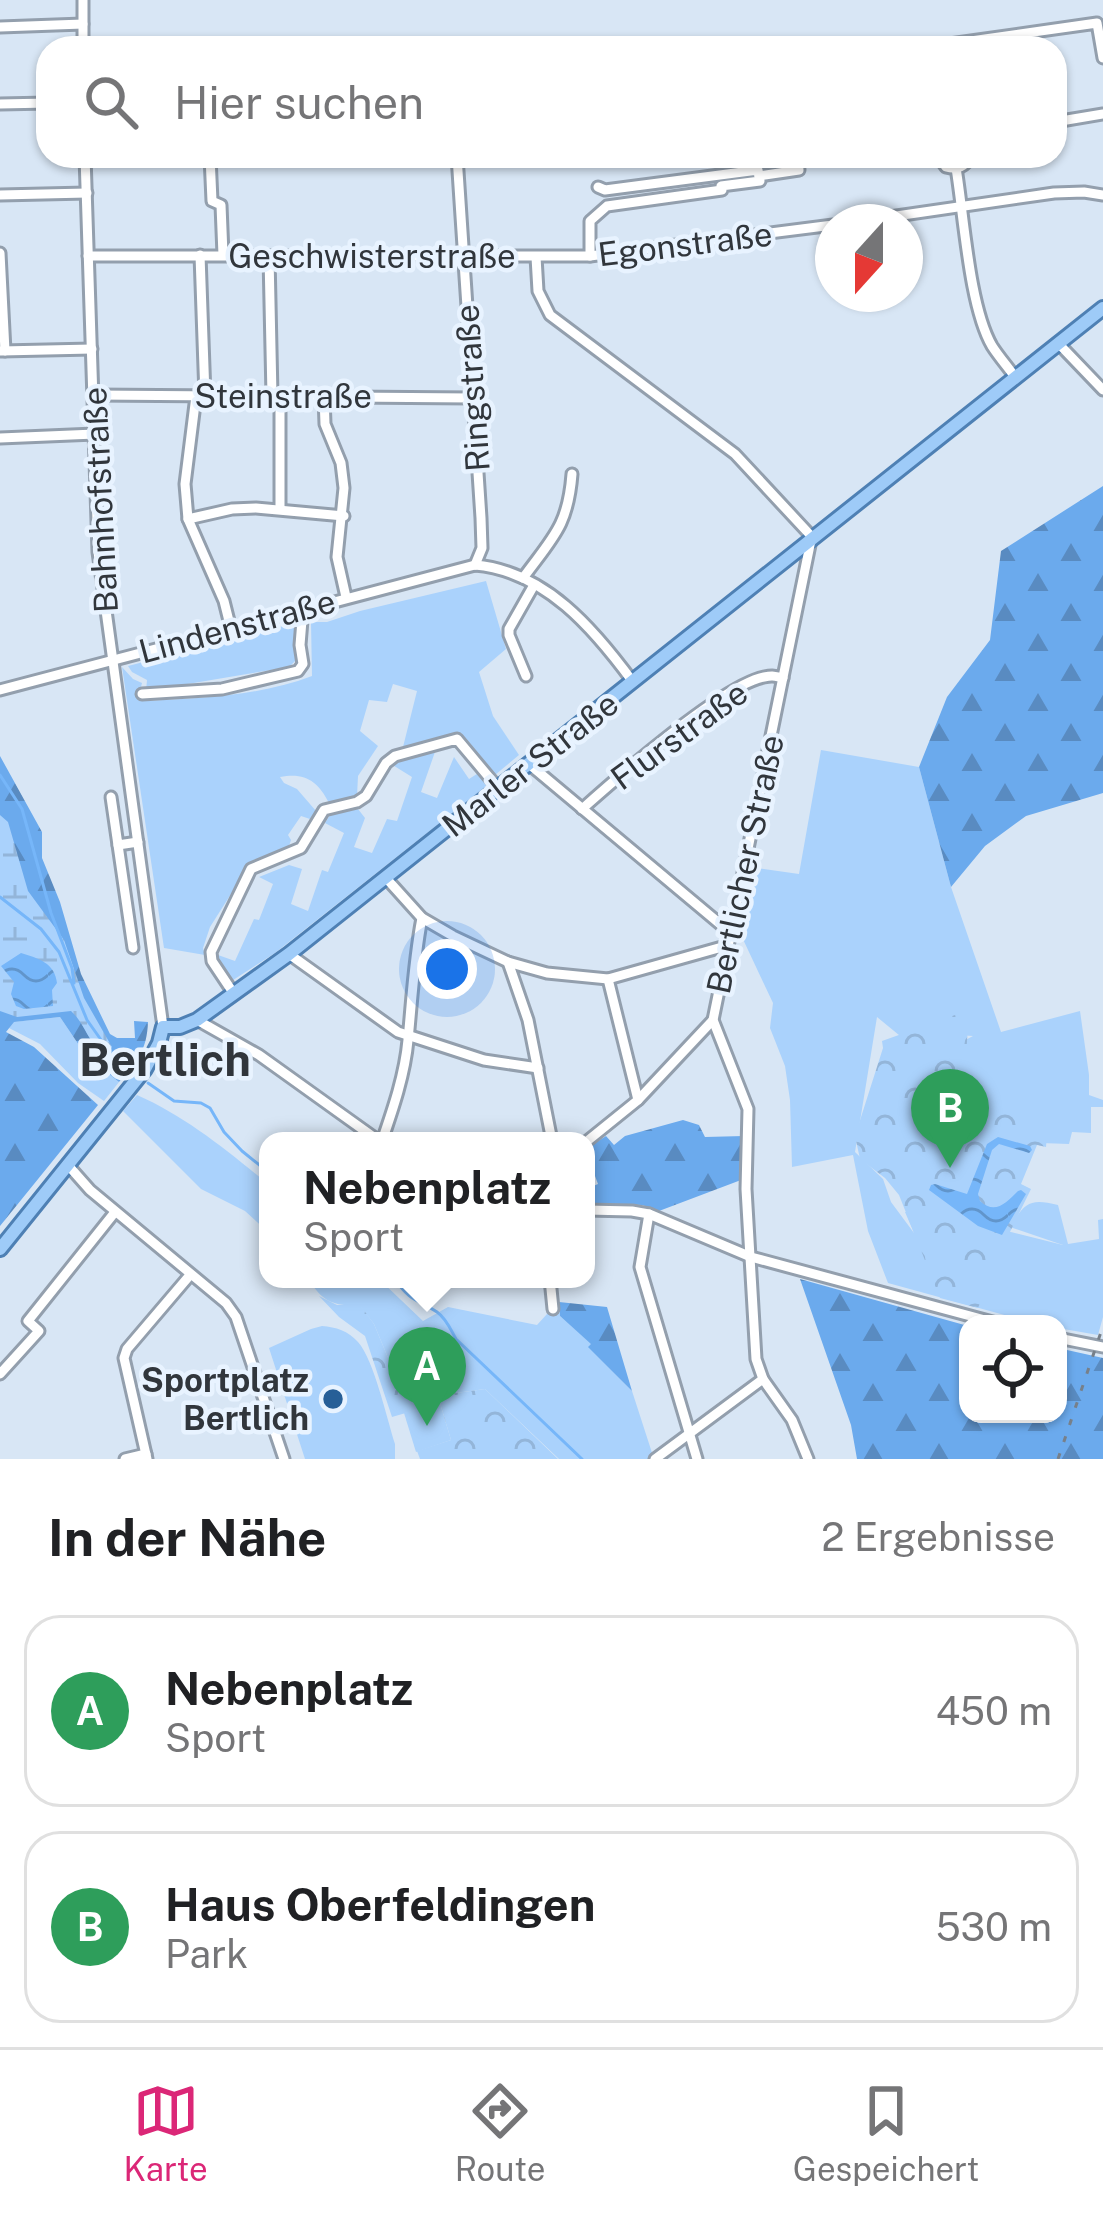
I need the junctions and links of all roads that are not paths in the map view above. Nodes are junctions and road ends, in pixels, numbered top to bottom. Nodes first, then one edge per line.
1 (83, 0) edge
2 (83, 24) junction
3 (0, 27) edge
4 (1015, 34) joint
5 (83, 36) edge
6 (1004, 36) edge
7 (1103, 58) edge
8 (36, 103) edge
9 (0, 104) edge
10 (1103, 114) edge
11 (1067, 120) edge
12 (86, 168) edge
13 (211, 168) edge
14 (458, 168) edge
15 (800, 168) edge
16 (956, 168) edge
17 (759, 176) junction
18 (598, 187) dead end
19 (87, 193) junction
20 (0, 195) edge
21 (1103, 195) edge
22 (963, 206) junction
23 (923, 212) edge
24 (815, 227) edge
25 (0, 253) edge
26 (200, 255) junction
27 (223, 255) junction
28 (88, 256) junction
29 (268, 256) junction
30 (464, 256) junction
31 (590, 256) junction
32 (536, 257) junction
33 (1103, 308) edge
34 (1058, 343) junction
35 (92, 349) junction
36 (2, 351) edge
37 (1015, 377) junction
38 (1103, 390) edge
39 (94, 395) junction
40 (200, 396) junction
41 (276, 396) junction
42 (324, 396) junction
43 (472, 398) junction
44 (94, 434) junction
45 (0, 438) edge
46 (572, 474) dead end
47 (280, 509) junction
48 (344, 516) junction
49 (188, 519) junction
50 (812, 539) junction
51 (482, 548) junction
52 (476, 565) junction
53 (491, 566) junction
54 (524, 578) junction
55 (534, 585) junction
56 (346, 598) junction
57 (303, 608) junction
58 (231, 628) junction
59 (112, 659) junction
60 (526, 676) dead end
61 (782, 678) junction
62 (633, 682) junction
63 (0, 689) edge
64 (142, 694) dead end
65 (530, 764) junction
66 (498, 788) junction
67 (112, 797) dead end
68 (582, 809) junction
69 (138, 842) junction
70 (118, 844) junction
71 (386, 878) junction
72 (422, 918) junction
73 (732, 934) junction
74 (133, 948) dead end
75 (729, 948) junction
76 (289, 954) junction
77 (508, 962) junction
78 (608, 980) junction
79 (234, 994) junction
80 (713, 1019) junction
81 (196, 1020) junction
82 (163, 1027) junction
83 (408, 1035) junction
84 (538, 1069) junction
85 (638, 1100) junction
86 (367, 1132) edge
87 (384, 1132) edge
88 (550, 1132) edge
89 (595, 1135) edge
90 (67, 1163) junction
91 (595, 1210) edge
92 (115, 1212) junction
93 (649, 1214) junction
94 (0, 1249) edge
95 (751, 1257) junction
96 (190, 1275) junction
97 (551, 1288) edge
98 (553, 1309) dead end
99 (967, 1315) edge
100 (1067, 1340) edge
101 (1103, 1347) edge
102 (0, 1374) edge
103 (763, 1378) junction
104 (690, 1433) junction
105 (147, 1457) edge
106 (125, 1459) edge
107 (284, 1459) edge
108 (655, 1459) edge
109 (697, 1459) edge
110 (808, 1459) edge

1 - 2 street
2 - 3 street
2 - 5 street
4 - 6 street
4 - 7 street
8 - 9 street
10 - 11 street
12 - 19 street, Bahnhofstraße
13 - 27 street
14 - 30 street, Ringstraße
15 - 17 street
16 - 22 street
17 - 18 street
17 - 31 street
19 - 20 street
19 - 28 street, Bahnhofstraße
21 - 22 street
22 - 23 street
22 - 37 street
24 - 31 street, Egonstraße
25 - 36 street
26 - 27 street, Geschwisterstraße
26 - 28 street, Geschwisterstraße
26 - 40 street
27 - 29 street, Geschwisterstraße
28 - 35 street, Bahnhofstraße
29 - 30 street, Geschwisterstraße
29 - 41 street
30 - 32 street, Geschwisterstraße
30 - 43 street, Ringstraße
31 - 32 street, Egonstraße
32 - 50 street, Geschwisterstraße
33 - 34 main road, Marler Straße
34 - 37 main road, Marler Straße
34 - 38 street
35 - 36 street
35 - 39 street, Bahnhofstraße
37 - 50 main road, Marler Straße
39 - 40 street, Steinstraße
39 - 44 street, Bahnhofstraße
40 - 41 street, Steinstraße
40 - 49 street
41 - 42 street, Steinstraße
41 - 47 street
42 - 43 street, Steinstraße
42 - 48 street
43 - 51 street, Ringstraße
44 - 45 street
44 - 59 street, Bahnhofstraße
46 - 54 street
47 - 48 street
47 - 49 street
48 - 56 street
49 - 58 street
50 - 61 street, Bertlicher Straße
50 - 62 main road, Marler Straße
51 - 52 street, Ringstraße
51 - 53 street, Ringstraße
52 - 53 street, Lindenstraße
52 - 56 street, Lindenstraße
53 - 54 street, Lindenstraße
54 - 55 street, Lindenstraße
55 - 60 street
55 - 62 street, Lindenstraße
56 - 57 street, Lindenstraße
57 - 58 street, Lindenstraße
57 - 64 street
58 - 59 street, Lindenstraße
59 - 63 street, Lindenstraße
59 - 69 street, Bahnhofstraße
61 - 68 street, Flurstraße
61 - 73 street, Bertlicher Straße
62 - 65 main road, Marler Straße
65 - 66 main road, Marler Straße
65 - 68 street
66 - 71 main road, Marler Straße
66 - 79 street
67 - 70 street
68 - 73 street
69 - 70 street
69 - 82 street, Bahnhofstraße
70 - 74 street
71 - 72 street
71 - 76 main road, Marler Straße
72 - 77 street
72 - 83 street
73 - 75 street, Bertlicher Straße
75 - 78 street
75 - 80 street, Bertlicher Straße
76 - 79 main road, Marler Straße
76 - 83 street
77 - 78 street
77 - 84 street
78 - 85 street
79 - 81 main road, Marler Straße
80 - 85 street
80 - 95 street, Bertlicher Straße
81 - 82 main road, Marler Straße
81 - 86 street
82 - 90 main road
83 - 84 street
83 - 87 street
84 - 88 street
85 - 89 street
90 - 92 street
90 - 94 main road
91 - 93 street
92 - 96 street
92 - 102 street
93 - 95 street
93 - 104 street
95 - 99 street
95 - 103 street, Bertlicher Straße
96 - 105 street
96 - 107 street
97 - 98 street
100 - 101 street
103 - 104 street
103 - 110 street, Bertlicher Straße
104 - 108 street
104 - 109 street
105 - 106 street

